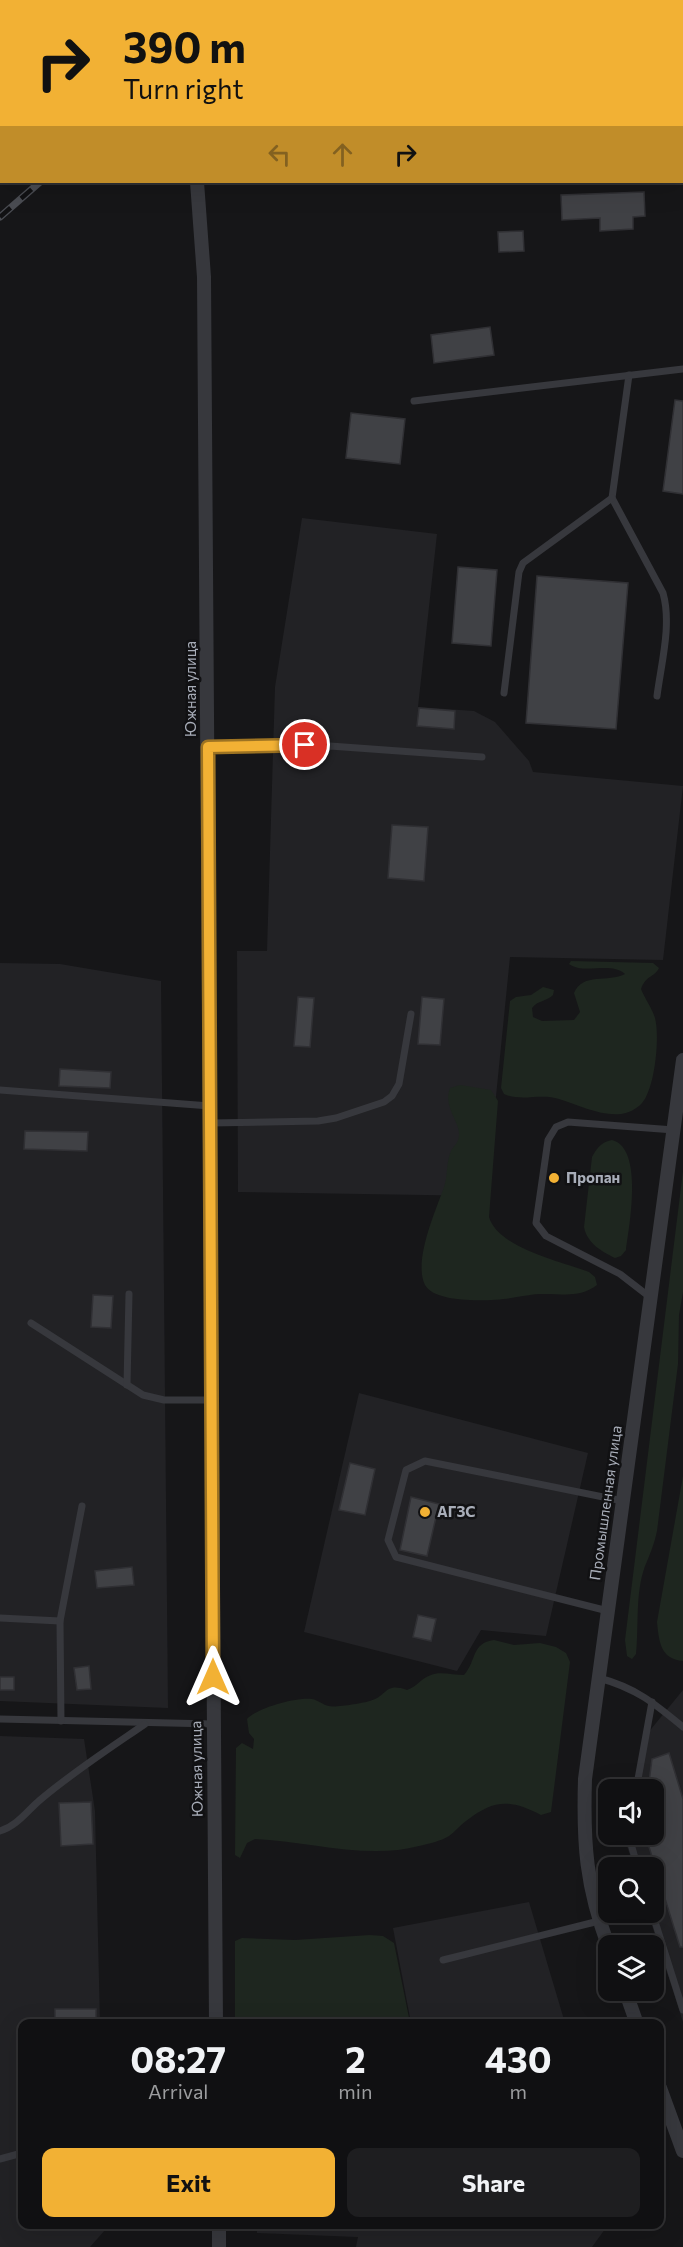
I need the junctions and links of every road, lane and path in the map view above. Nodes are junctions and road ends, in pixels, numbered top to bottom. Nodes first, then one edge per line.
1 (197, 183) edge
2 (683, 369) edge
3 (629, 375) junction
4 (414, 401) dead end
5 (612, 498) junction
6 (504, 693) dead end
7 (657, 696) dead end
8 (208, 747) junction
9 (483, 757) dead end
10 (411, 1014) dead end
11 (683, 1061) edge
12 (0, 1090) edge
13 (210, 1106) junction
14 (210, 1123) junction
15 (674, 1130) junction
16 (129, 1294) dead end
17 (651, 1298) junction
18 (31, 1323) dead end
19 (127, 1385) junction
20 (212, 1400) junction
21 (623, 1501) junction
22 (82, 1506) dead end
23 (608, 1611) junction
24 (0, 1618) edge
25 (60, 1621) junction
26 (599, 1678) junction
27 (652, 1702) junction
28 (0, 1719) edge
29 (61, 1721) junction
30 (145, 1724) junction
31 (213, 1724) junction
32 (683, 1727) edge
33 (638, 1779) edge
34 (0, 1831) edge
35 (598, 1918) edge
36 (598, 1922) edge
37 (655, 1923) edge
38 (442, 1960) dead end
39 (629, 2001) edge
40 (683, 2010) edge
41 (216, 2019) edge
42 (635, 2019) edge
43 (664, 2111) edge
44 (683, 2151) edge
45 (18, 2154) edge
46 (0, 2160) edge
47 (219, 2229) edge
48 (221, 2245) edge

1 - 8 street, Южная улица
2 - 3 lane
3 - 4 lane
3 - 5 lane
5 - 6 lane
5 - 7 lane
8 - 9 lane
8 - 13 street, Южная улица
10 - 14 lane
11 - 15 street, Промышленная улица
12 - 13 lane
13 - 14 street, Южная улица
14 - 20 street, Южная улица
15 - 17 street, Промышленная улица
15 - 17 lane
16 - 19 lane
17 - 21 street, Промышленная улица
18 - 19 lane
19 - 20 lane
20 - 31 street, Южная улица
21 - 23 street, Промышленная улица
21 - 23 lane
22 - 25 lane
23 - 26 street, Промышленная улица
24 - 25 lane
25 - 29 lane
26 - 27 lane
26 - 35 street, Промышленная улица
27 - 32 lane
27 - 33 lane
28 - 29 lane
29 - 30 lane
30 - 31 lane
30 - 34 lane
31 - 41 street, Южная улица
36 - 38 lane
37 - 40 lane
39 - 42 street
43 - 44 street
45 - 46 lane
47 - 48 street

